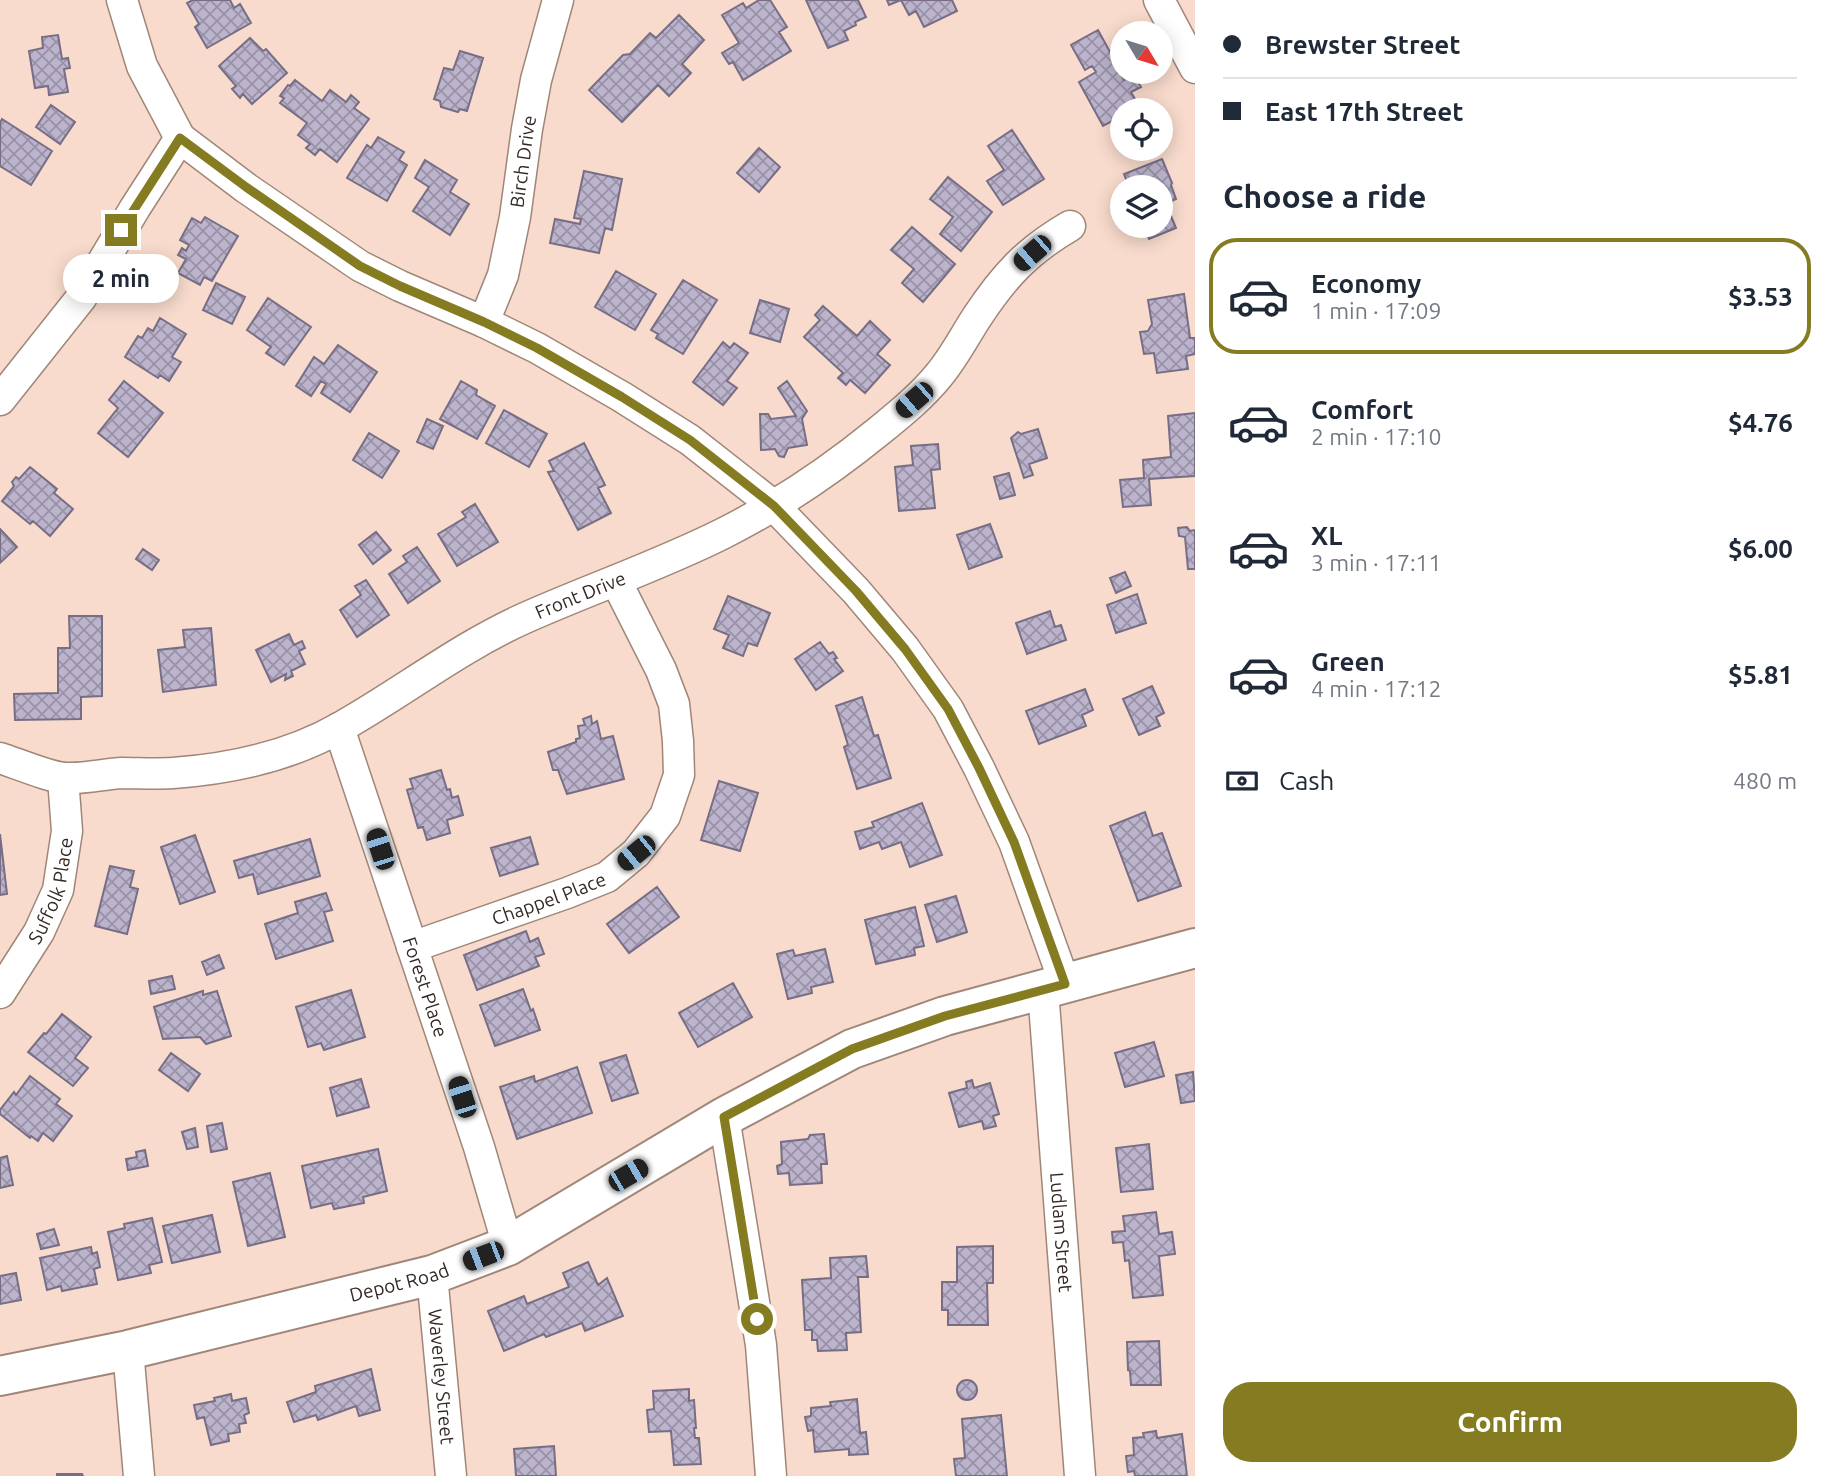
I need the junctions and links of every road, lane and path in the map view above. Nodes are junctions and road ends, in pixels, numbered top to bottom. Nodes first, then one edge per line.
1 (122, 0) edge
2 (558, 0) edge
3 (1159, 0) edge
4 (1195, 68) edge
5 (180, 138) junction
6 (1070, 226) dead end
7 (484, 322) junction
8 (0, 401) edge
9 (774, 506) junction
10 (616, 581) junction
11 (339, 728) junction
12 (0, 758) edge
13 (63, 778) junction
14 (412, 947) junction
15 (1195, 947) edge
16 (1054, 987) junction
17 (0, 993) edge
18 (724, 1117) junction
19 (508, 1246) junction
20 (432, 1275) junction
21 (128, 1350) junction
22 (0, 1376) edge
23 (139, 1476) edge
24 (452, 1476) edge
25 (771, 1476) edge
26 (1080, 1476) edge

1 - 5 street
2 - 7 street, Birch Drive
3 - 4 street
5 - 7 street, Ludlam Street
5 - 8 street
6 - 9 street, Front Drive
7 - 9 street, Ludlam Street
9 - 10 street, Front Drive
9 - 16 street, Ludlam Street
10 - 11 street, Front Drive
10 - 14 street, Chappel Place
11 - 13 street, Front Drive
11 - 14 street, Forest Place
12 - 13 street, Front Drive
13 - 17 street, Suffolk Place
14 - 19 street, Forest Place
15 - 16 street, Depot Road
16 - 18 street, Depot Road
16 - 26 street, Ludlam Street
18 - 19 street, Depot Road
18 - 25 street
19 - 20 street, Depot Road
20 - 21 street, Depot Road
20 - 24 street, Waverley Street
21 - 22 street, Depot Road
21 - 23 street

